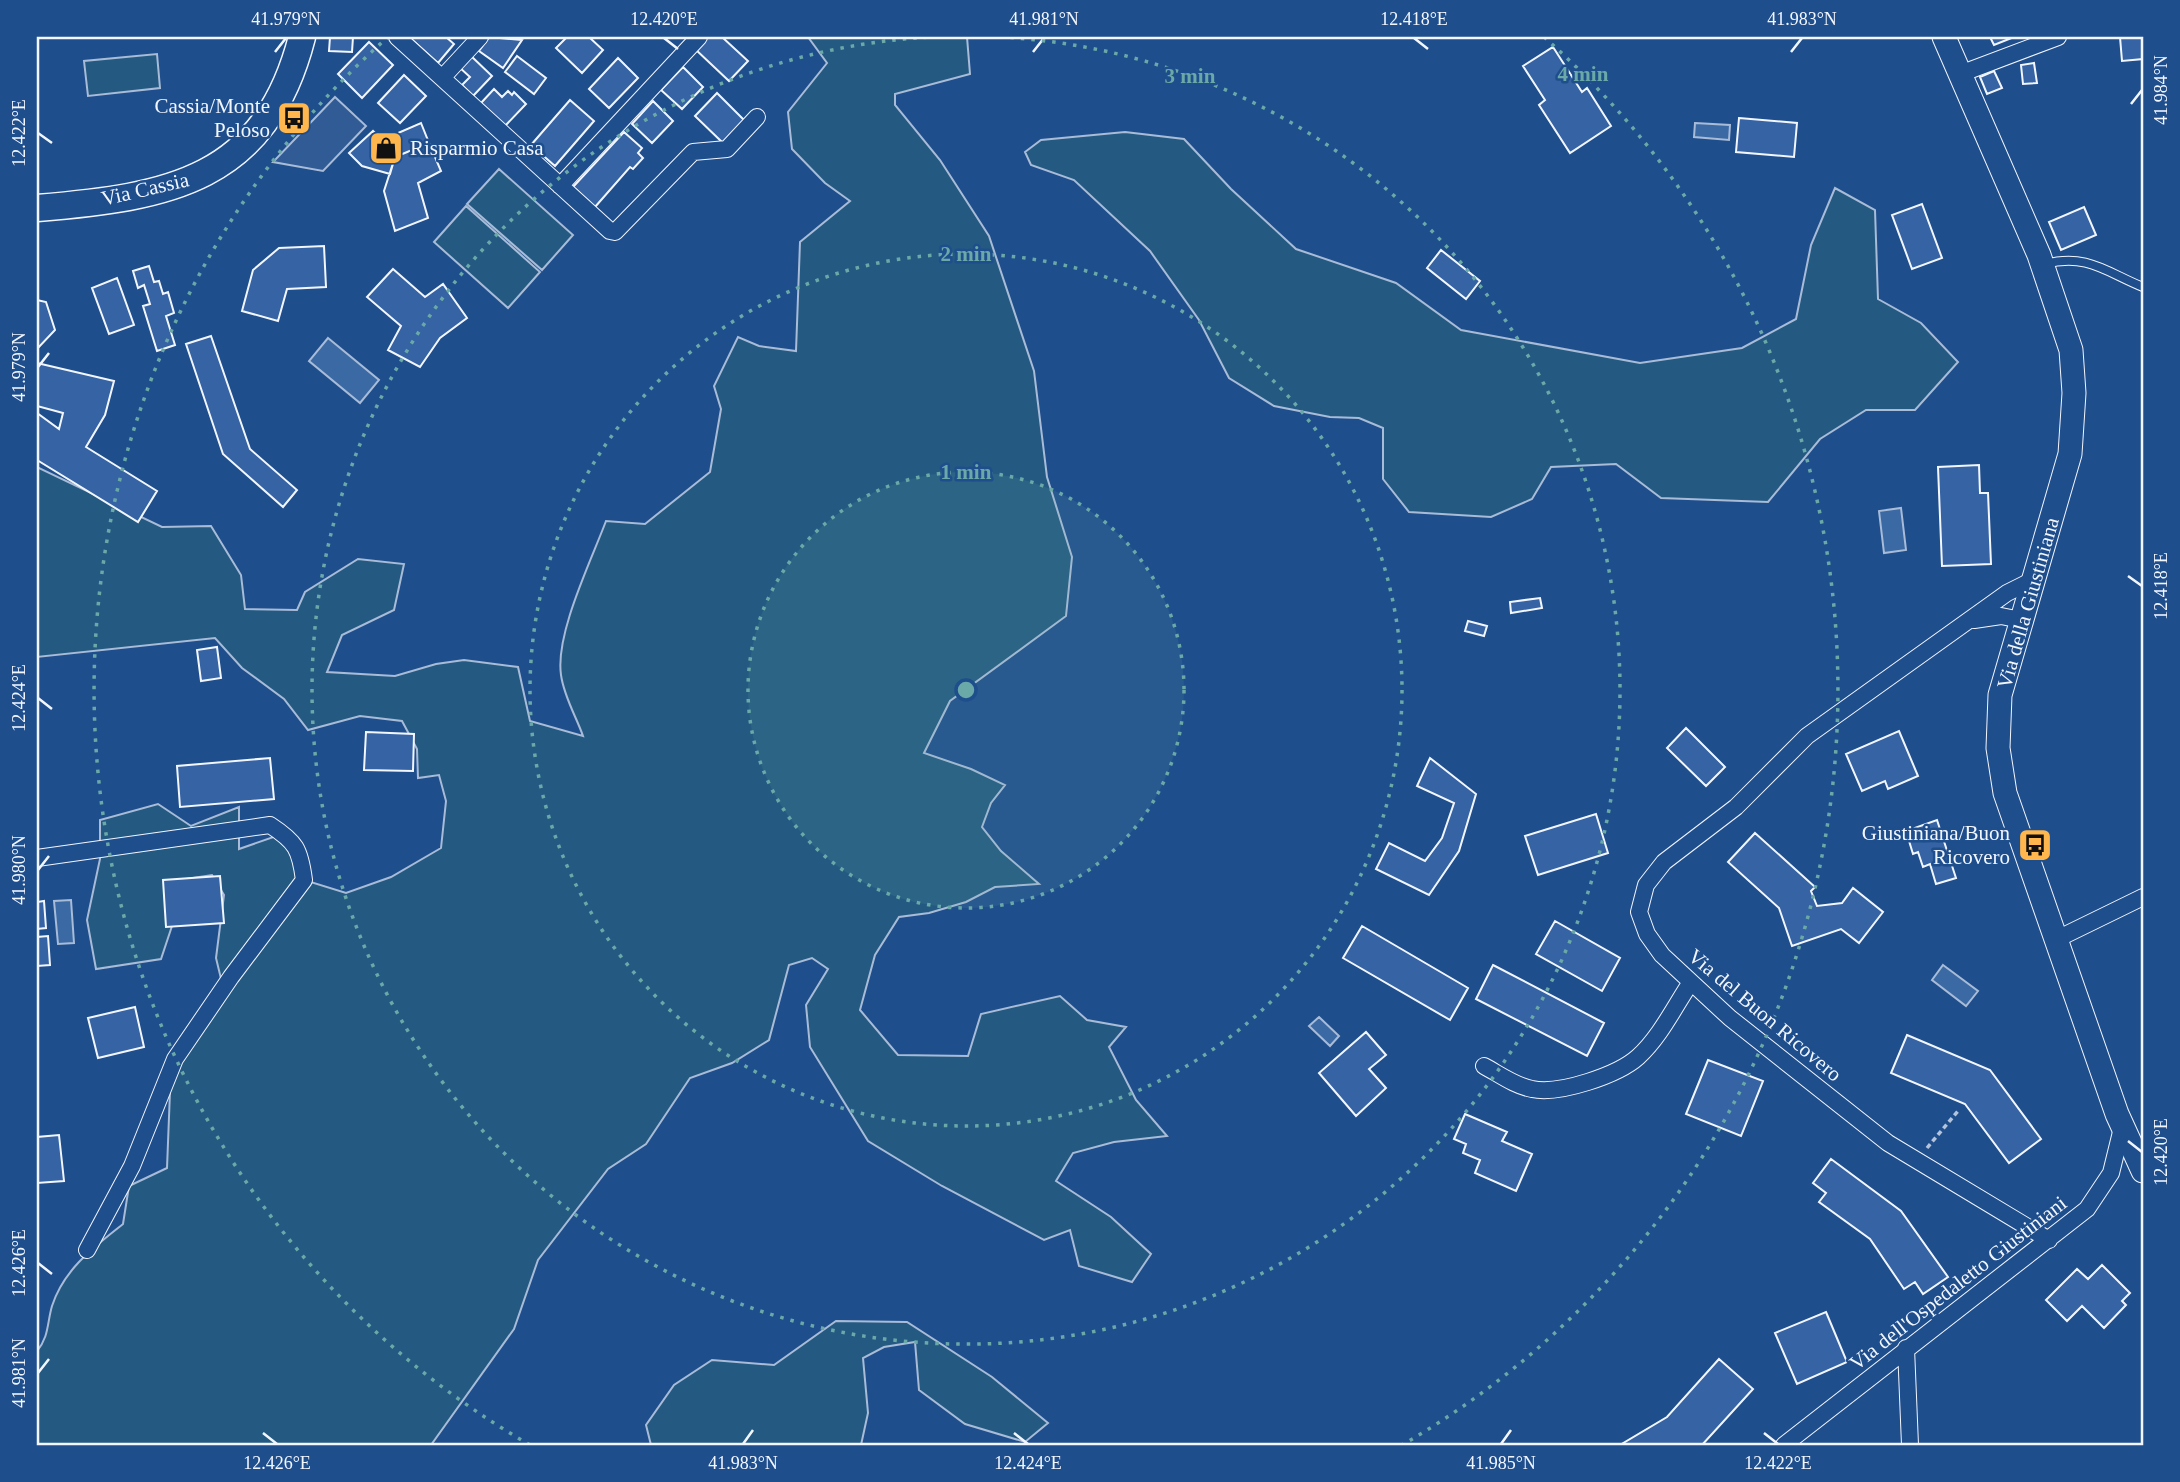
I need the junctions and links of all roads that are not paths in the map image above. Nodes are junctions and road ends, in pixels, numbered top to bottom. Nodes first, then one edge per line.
1 (302, 37) edge
2 (397, 37) edge
3 (480, 37) edge
4 (699, 37) edge
5 (1944, 37) edge
6 (2058, 37) edge
7 (1960, 74) junction
8 (442, 78) junction
9 (757, 117) dead end
10 (560, 186) junction
11 (37, 208) edge
12 (2042, 264) junction
13 (2143, 287) edge
14 (2033, 580) junction
15 (2021, 620) junction
16 (1972, 621) junction
17 (37, 858) edge
18 (2143, 897) edge
19 (2057, 939) junction
20 (1691, 982) junction
21 (1484, 1066) dead end
22 (2122, 1128) junction
23 (2143, 1171) edge
24 (2049, 1240) junction
25 (87, 1250) dead end
26 (1906, 1348) junction
27 (1784, 1445) edge
28 (1910, 1445) edge

1 - 11 main road, Via Cassia
2 - 8 street
3 - 8 street
4 - 10 street
5 - 7 street, Via della Giustiniana
6 - 7 street
7 - 12 street, Via della Giustiniana
8 - 10 street
9 - 10 street
12 - 13 lane
12 - 14 street, Via della Giustiniana
14 - 15 street, Via della Giustiniana
14 - 16 street, Via del Buon Ricovero
15 - 16 street, Via del Buon Ricovero
15 - 19 street, Via della Giustiniana
16 - 20 street, Via del Buon Ricovero
17 - 25 street
18 - 19 street
19 - 22 street, Via della Giustiniana
20 - 21 street
20 - 24 street, Via del Buon Ricovero
22 - 23 street, Via della Giustiniana
22 - 24 street, Via dell'Ospedaletto Giustiniani
24 - 26 street, Via dell'Ospedaletto Giustiniani
26 - 27 street, Via dell'Ospedaletto Giustiniani
26 - 28 street

